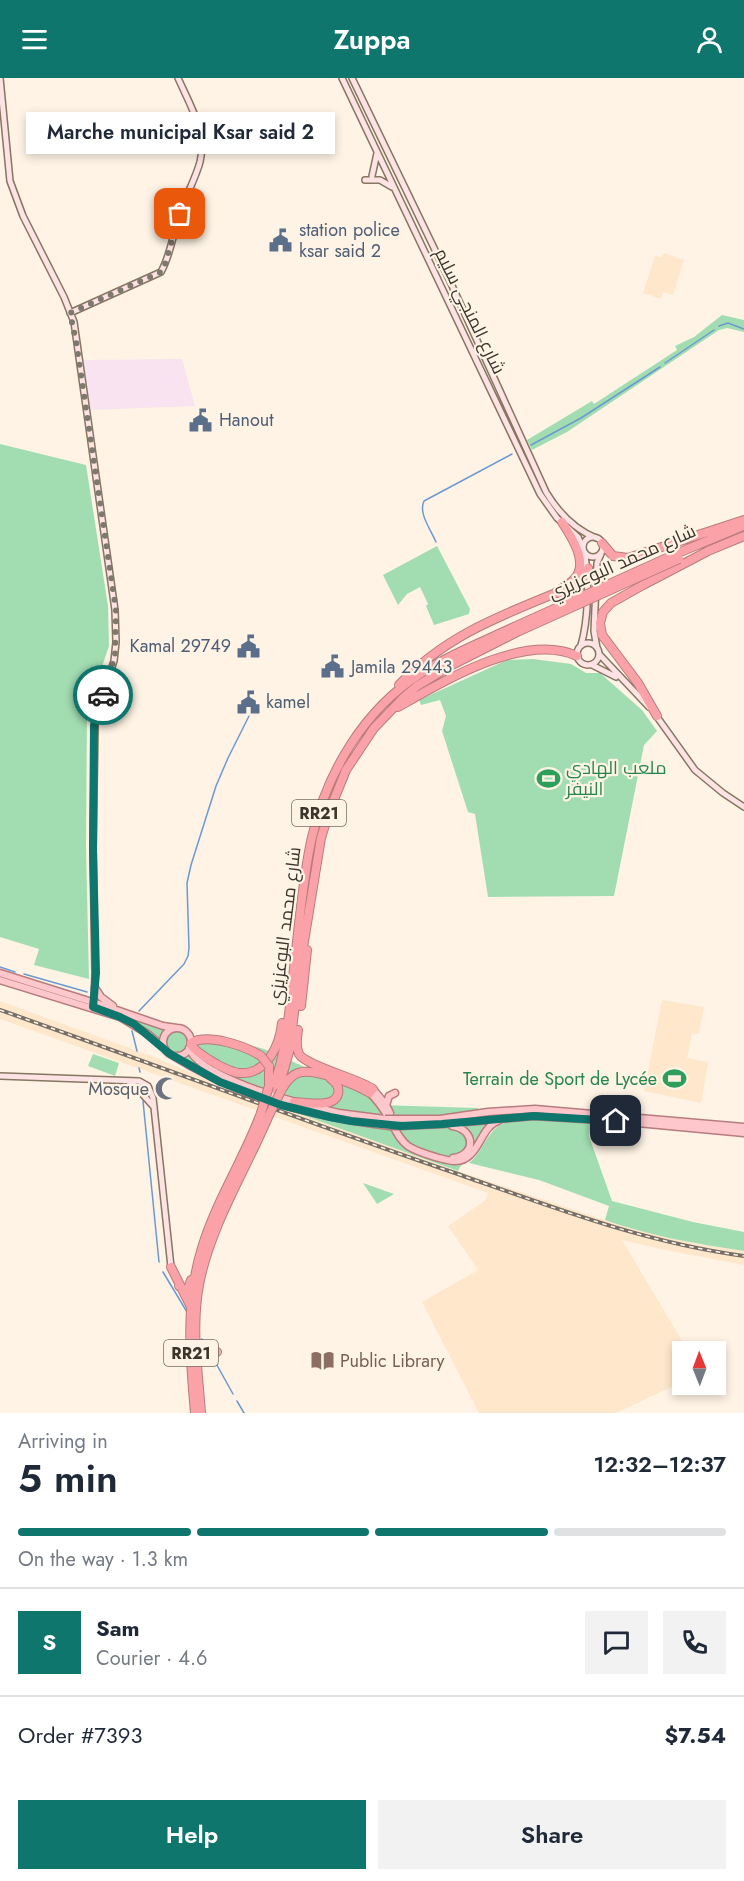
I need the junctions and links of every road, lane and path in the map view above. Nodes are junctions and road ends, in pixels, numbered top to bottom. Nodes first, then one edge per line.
1 (0, 78) edge
2 (178, 78) edge
3 (342, 78) edge
4 (352, 78) edge
5 (377, 153) junction
6 (372, 176) dead end
7 (365, 180) dead end
8 (395, 189) junction
9 (70, 313) junction
10 (744, 520) edge
11 (562, 522) junction
12 (744, 525) edge
13 (744, 534) edge
14 (599, 540) junction
15 (584, 550) junction
16 (601, 554) junction
17 (679, 556) junction
18 (588, 568) junction
19 (643, 585) junction
20 (556, 593) junction
21 (515, 630) junction
22 (594, 631) junction
23 (581, 645) junction
24 (598, 651) junction
25 (577, 656) junction
26 (592, 665) junction
27 (626, 682) junction
28 (382, 704) junction
29 (389, 712) junction
30 (657, 716) junction
31 (744, 807) edge
32 (307, 897) junction
33 (0, 973) edge
34 (0, 980) edge
35 (95, 988) junction
36 (94, 1005) junction
37 (118, 1010) junction
38 (177, 1028) junction
39 (190, 1045) junction
40 (168, 1052) junction
41 (0, 1076) edge
42 (329, 1077) junction
43 (124, 1080) junction
44 (275, 1089) junction
45 (371, 1091) junction
46 (395, 1093) dead end
47 (294, 1102) junction
48 (386, 1105) junction
49 (154, 1107) junction
50 (265, 1114) junction
51 (511, 1117) junction
52 (400, 1123) junction
53 (442, 1124) junction
54 (744, 1127) edge
55 (744, 1133) edge
56 (201, 1250) junction
57 (171, 1267) joint
58 (199, 1285) junction
59 (180, 1286) junction
60 (190, 1306) junction
61 (202, 1324) dead end
62 (217, 1352) dead end
63 (198, 1364) junction
64 (195, 1413) edge
65 (201, 1413) edge

1 - 9 main road
2 - 9 main road
3 - 5 main road, شارع المنجي سليم
4 - 14 main road, شارع المنجي سليم
5 - 6 main road
5 - 8 main road, شارع المنجي سليم
7 - 8 main road
8 - 11 main road, شارع المنجي سليم
9 - 35 main road
10 - 14 highway
11 - 15 main road, شارع المنجي سليم
11 - 20 highway
12 - 17 highway, شارع محمد البوعزيزي / RR21
13 - 17 highway, شارع محمد البوعزيزي / RR21
13 - 19 highway
14 - 15 main road
14 - 16 main road
15 - 16 main road
15 - 18 main road, شارع المنجي سليم
16 - 22 main road
17 - 21 highway, شارع محمد البوعزيزي / RR21, bridge
18 - 20 highway
18 - 23 main road, شارع المنجي سليم
19 - 22 highway
19 - 30 highway
20 - 28 highway
21 - 28 highway, شارع محمد البوعزيزي / RR21
21 - 29 highway, شارع محمد البوعزيزي / RR21
22 - 24 main road
23 - 24 main road
23 - 25 main road, شارع المنجي سليم
24 - 26 main road
24 - 27 main road
25 - 26 main road
25 - 29 highway
26 - 27 main road
27 - 30 main road
28 - 32 highway, شارع محمد البوعزيزي / RR21
29 - 32 highway, شارع محمد البوعزيزي / RR21
30 - 31 main road
32 - 39 highway
32 - 44 highway, شارع محمد البوعزيزي / RR21
32 - 45 highway
33 - 36 main road
34 - 36 main road
35 - 36 main road
35 - 37 main road
36 - 37 main road
36 - 40 main road
37 - 38 main road
38 - 39 main road
38 - 40 main road
39 - 40 main road
39 - 44 highway, bridge
39 - 47 main road
40 - 52 main road, bridge
41 - 43 main road
42 - 44 highway
42 - 45 highway
42 - 47 highway
43 - 49 main road
43 - 49 main road
44 - 50 highway, bridge
44 - 50 highway, bridge
45 - 48 main road
45 - 51 main road
46 - 48 main road
47 - 52 main road, bridge
48 - 53 main road
49 - 57 main road
50 - 56 highway, RR21
50 - 58 highway, RR21
51 - 53 main road
51 - 55 main road
52 - 53 main road
52 - 54 main road
56 - 59 highway
56 - 60 highway, RR21
57 - 59 highway
58 - 61 highway
58 - 63 highway, RR21
59 - 60 highway
60 - 64 highway, RR21
62 - 63 highway
63 - 65 highway, RR21

